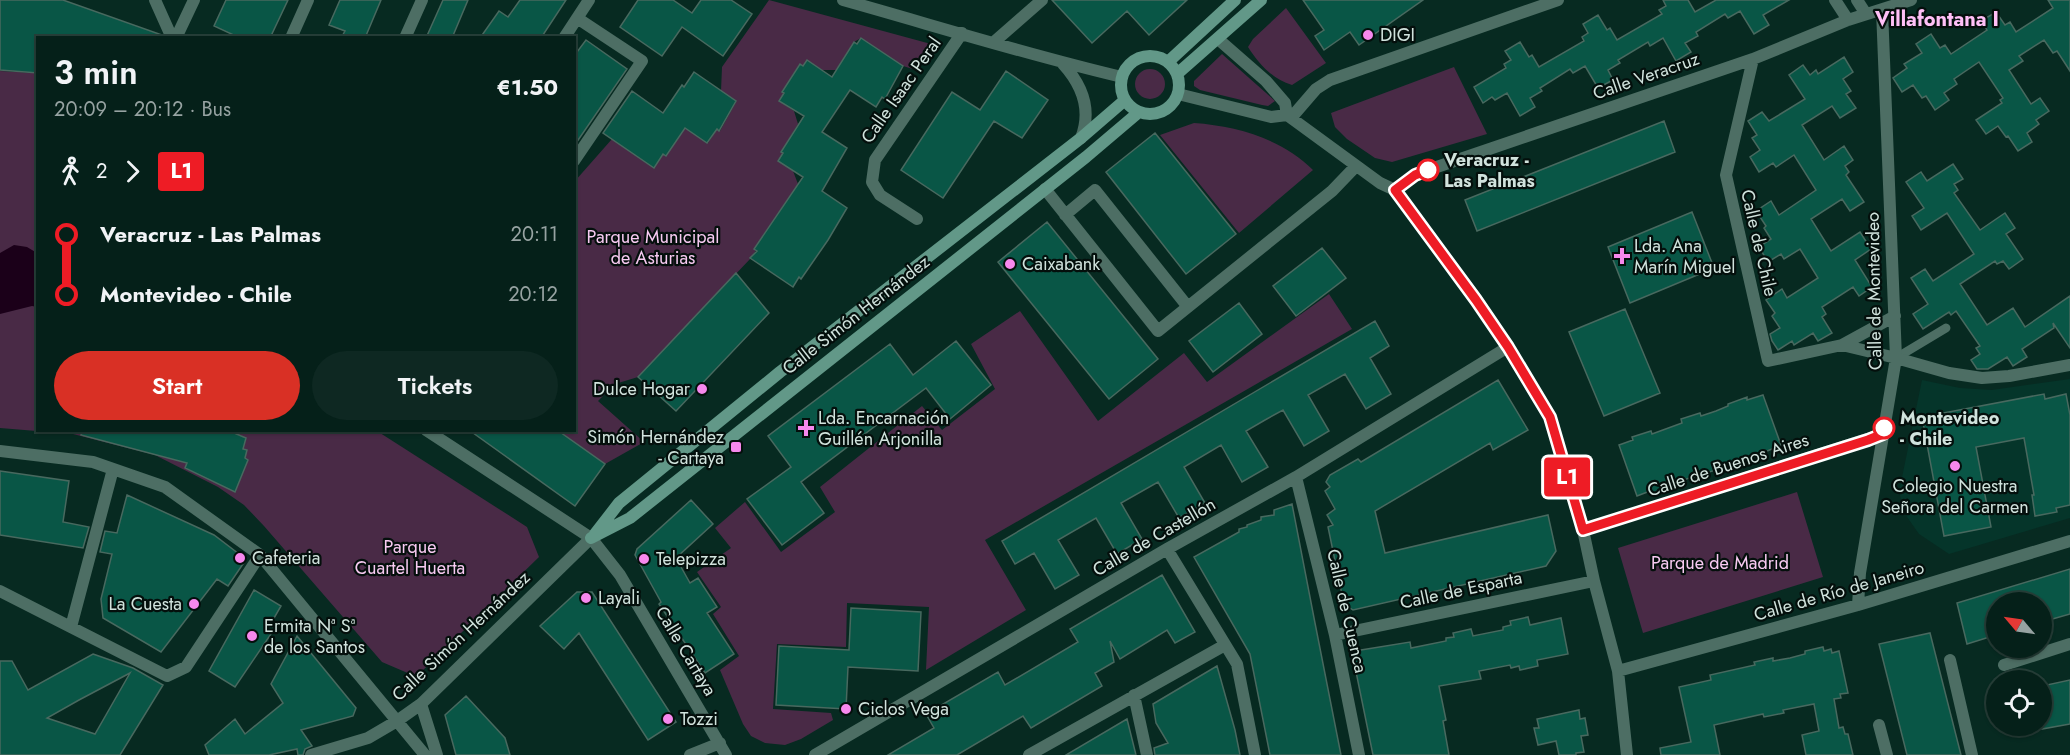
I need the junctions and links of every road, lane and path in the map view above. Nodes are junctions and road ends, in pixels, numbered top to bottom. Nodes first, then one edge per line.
1 (155, 0) edge
2 (194, 0) edge
3 (308, 0) edge
4 (422, 0) edge
5 (590, 0) edge
6 (843, 0) edge
7 (1042, 0) edge
8 (1235, 0) edge
9 (1261, 0) edge
10 (1558, 0) edge
11 (1835, 0) edge
12 (1857, 0) edge
13 (1911, 0) edge
14 (1882, 9) junction
15 (1866, 14) junction
16 (577, 18) junction
17 (1848, 20) junction
18 (962, 33) junction
19 (173, 36) edge
20 (175, 36) edge
21 (292, 36) edge
22 (406, 36) edge
23 (565, 36) edge
24 (1218, 39) junction
25 (994, 42) junction
26 (1753, 58) junction
27 (1168, 62) junction
28 (1064, 64) junction
29 (1177, 74) junction
30 (1122, 77) junction
31 (1178, 94) junction
32 (1125, 100) junction
33 (1139, 112) junction
34 (1289, 117) junction
35 (1080, 138) junction
36 (576, 157) edge
37 (1356, 166) junction
38 (1045, 189) junction
39 (1395, 190) junction
40 (1065, 215) junction
41 (917, 219) dead end
42 (1188, 307) junction
43 (1895, 316) junction
44 (1946, 328) dead end
45 (1842, 345) junction
46 (1508, 347) junction
47 (1896, 358) junction
48 (2070, 365) edge
49 (429, 432) edge
50 (1883, 434) junction
51 (0, 451) edge
52 (113, 469) junction
53 (1296, 477) junction
54 (1583, 530) junction
55 (591, 538) junction
56 (2070, 541) edge
57 (1167, 549) junction
58 (260, 555) junction
59 (1594, 581) junction
60 (0, 591) edge
61 (1858, 605) junction
62 (71, 627) junction
63 (1335, 635) junction
64 (2070, 644) edge
65 (1225, 645) junction
66 (1950, 660) dead end
67 (2004, 665) dead end
68 (1618, 671) junction
69 (1134, 695) junction
70 (421, 704) junction
71 (398, 721) junction
72 (1879, 725) dead end
73 (720, 742) junction
74 (1043, 751) edge
75 (311, 755) edge
76 (425, 755) edge
77 (437, 755) edge
78 (690, 755) edge
79 (726, 755) edge
80 (815, 755) edge
81 (1029, 755) edge
82 (1147, 755) edge
83 (1255, 755) edge
84 (1359, 755) edge
85 (1627, 755) edge
86 (1887, 755) edge
87 (1972, 755) edge

1 - 19 street
2 - 20 street
3 - 21 street
4 - 22 street
5 - 16 street
6 - 18 street
7 - 25 street
8 - 27 street
9 - 24 street
10 - 34 street
11 - 17 street
12 - 15 street
13 - 14 street, Calle Veracruz
14 - 15 street, Calle Veracruz
14 - 43 street, Calle de Montevideo
15 - 17 street, Calle Veracruz
16 - 23 street
16 - 36 street
17 - 26 street, Calle Veracruz
18 - 25 street
18 - 41 street, Calle Isaac Peral
24 - 29 street
24 - 34 street
25 - 28 street
26 - 39 street, Calle Veracruz
26 - 45 street, Calle de Chile
27 - 29 street
27 - 30 street
28 - 30 street
28 - 35 street
29 - 31 street
30 - 32 street
31 - 33 street
31 - 34 street
32 - 33 street
32 - 35 street, Calle Simón Hernández
33 - 38 street, Calle Simón Hernández
34 - 37 street
35 - 55 street, Calle Simón Hernández
37 - 39 street
37 - 42 street
38 - 40 street
38 - 55 street, Calle Simón Hernández
39 - 46 street
40 - 42 street
40 - 42 street
43 - 45 street, Calle de Chile
43 - 47 street, Calle de Montevideo
44 - 47 lane
45 - 47 street, Calle de Chile
46 - 53 street, Calle de Castellón
46 - 54 street
47 - 48 street, Calle de Chile
47 - 50 street, Calle de Montevideo
49 - 55 street, Calle Cartaya
50 - 54 street, Calle de Buenos Aires
50 - 61 street, Calle de Montevideo
51 - 52 street
52 - 58 street
52 - 62 street
53 - 57 street, Calle de Castellón
53 - 63 street, Calle de Cuenca
54 - 59 street
55 - 70 street, Calle Simón Hernández
55 - 73 street, Calle Cartaya
56 - 61 street, Calle de Río de Janeiro
57 - 65 street
57 - 80 street, Calle de Castellón
58 - 62 street
58 - 71 street
59 - 63 street, Calle de Esparta
59 - 68 street
60 - 62 street
61 - 68 street, Calle de Río de Janeiro
63 - 84 street, Calle de Cuenca
64 - 67 street
65 - 69 street
65 - 83 street
66 - 87 street
68 - 85 street
69 - 74 street
69 - 82 street
70 - 71 street, Calle Simón Hernández
70 - 77 street
71 - 75 street, Calle Simón Hernández
71 - 76 street
72 - 86 street
73 - 78 street
73 - 79 street, Calle Cartaya
74 - 81 street

